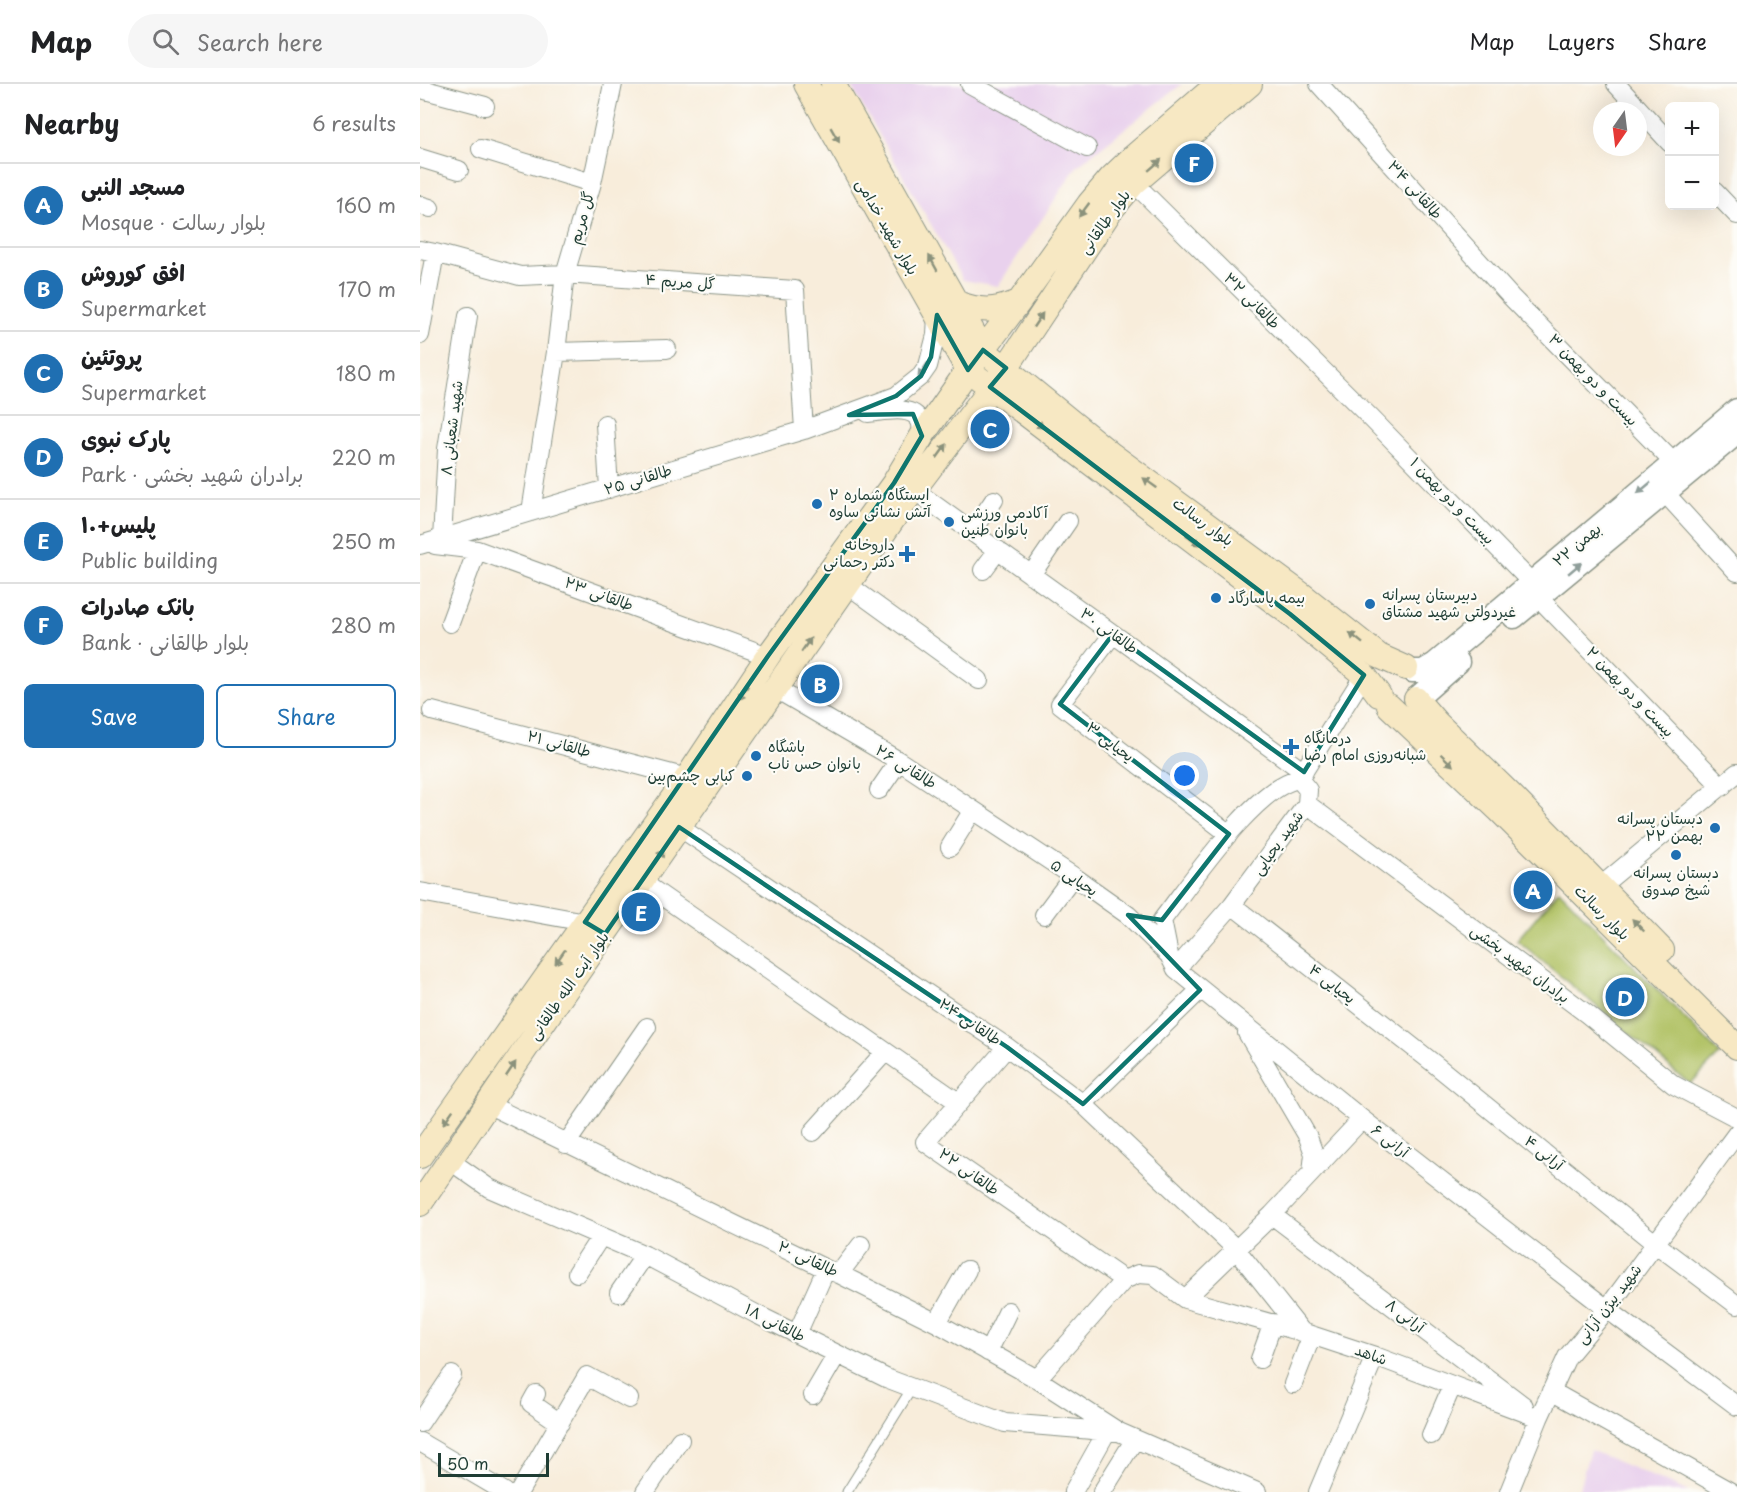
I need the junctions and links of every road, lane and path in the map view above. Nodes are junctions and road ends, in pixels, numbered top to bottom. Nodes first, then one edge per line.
1 (613, 84) edge
2 (806, 84) edge
3 (833, 84) edge
4 (1218, 84) edge
5 (1250, 84) edge
6 (1319, 84) edge
7 (1616, 84) edge
8 (978, 86) edge
9 (424, 92) edge
10 (485, 106) dead end
11 (1665, 138) edge
12 (1087, 148) dead end
13 (481, 149) dead end
14 (420, 158) edge
15 (459, 170) dead end
16 (592, 183) junction
17 (1134, 183) junction
18 (1719, 196) edge
19 (1737, 215) edge
20 (428, 251) edge
21 (565, 274) junction
22 (1511, 297) joint
23 (1019, 302) junction
24 (946, 308) junction
25 (468, 316) dead end
26 (420, 336) edge
27 (668, 349) dead end
28 (983, 350) junction
29 (556, 352) junction
30 (1006, 368) junction
31 (968, 370) junction
32 (990, 387) junction
33 (1737, 410) edge
34 (849, 415) junction
35 (1371, 418) joint
36 (605, 424) dead end
37 (804, 430) junction
38 (1737, 433) edge
39 (922, 436) junction
40 (1674, 463) junction
41 (609, 489) junction
42 (914, 490) junction
43 (1665, 493) junction
44 (994, 500) dead end
45 (531, 512) junction
46 (1068, 521) dead end
47 (872, 532) junction
48 (972, 532) junction
49 (430, 543) edge
50 (477, 550) junction
51 (998, 550) junction
52 (983, 570) dead end
53 (1737, 572) edge
54 (1031, 574) junction
55 (848, 585) junction
56 (1535, 591) junction
57 (450, 623) dead end
58 (1113, 634) junction
59 (768, 656) junction
60 (1409, 669) junction
61 (1364, 675) junction
62 (980, 680) dead end
63 (776, 689) junction
64 (1416, 699) junction
65 (1384, 700) junction
66 (432, 711) dead end
67 (899, 761) junction
68 (1737, 773) edge
69 (1302, 775) junction
70 (687, 778) junction
71 (1722, 787) junction
72 (879, 790) dead end
73 (1307, 804) junction
74 (973, 810) junction
75 (680, 827) junction
76 (1229, 834) junction
77 (950, 847) dead end
78 (1073, 876) junction
79 (642, 882) junction
80 (1600, 886) junction
81 (420, 892) edge
82 (1232, 905) junction
83 (1044, 915) dead end
84 (1128, 915) junction
85 (1162, 920) junction
86 (595, 928) junction
87 (1172, 962) junction
88 (1200, 990) junction
89 (1241, 1023) junction
90 (647, 1027) dead end
91 (1737, 1027) edge
92 (1007, 1047) junction
93 (1737, 1047) edge
94 (885, 1052) junction
95 (1431, 1062) joint
96 (958, 1102) junction
97 (487, 1104) junction
98 (1083, 1104) junction
99 (1737, 1118) edge
100 (1362, 1119) junction
101 (813, 1131) dead end
102 (1737, 1132) edge
103 (566, 1144) junction
104 (420, 1156) edge
105 (449, 1160) junction
106 (1312, 1172) junction
107 (420, 1204) edge
108 (1272, 1215) junction
109 (601, 1236) junction
110 (1656, 1244) junction
111 (861, 1245) dead end
112 (1236, 1249) junction
113 (645, 1255) junction
114 (968, 1270) dead end
115 (833, 1271) junction
116 (577, 1273) dead end
117 (1124, 1280) junction
118 (619, 1293) dead end
119 (1185, 1299) junction
120 (1737, 1305) edge
121 (1607, 1309) junction
122 (1008, 1311) dead end
123 (937, 1323) junction
124 (1273, 1323) junction
125 (797, 1334) junction
126 (1307, 1334) junction
127 (988, 1352) junction
128 (837, 1354) junction
129 (1374, 1356) junction
130 (1260, 1359) dead end
131 (452, 1375) dead end
132 (1036, 1379) junction
133 (1293, 1384) dead end
134 (1452, 1386) junction
135 (912, 1388) junction
136 (1551, 1391) junction
137 (536, 1394) dead end
138 (813, 1395) dead end
139 (628, 1399) dead end
140 (1737, 1406) edge
141 (1539, 1418) junction
142 (420, 1423) edge
143 (560, 1423) junction
144 (1120, 1434) junction
145 (1431, 1435) dead end
146 (680, 1440) dead end
147 (420, 1442) edge
148 (483, 1486) edge
149 (505, 1492) edge
150 (519, 1492) edge
151 (645, 1492) edge
152 (847, 1492) edge
153 (1073, 1492) edge
154 (1102, 1492) edge
155 (1257, 1492) edge
156 (1318, 1492) edge
157 (1509, 1492) edge
158 (1731, 1492) edge

1 - 16 street, گل مریم
2 -> 24 main road, بلوار شهید خدامی
24 -> 3 main road, بلوار شهید خدامی
4 -> 23 main road, بلوار طالقانی
17 -> 5 main road, بلوار طالقانی
6 - 22 street, طالقانی ۳۴
7 - 11 street
8 - 12 street
9 - 10 street
13 - 16 street
14 - 15 street
16 - 21 street, گل مریم
30 -> 17 main road, بلوار طالقانی
17 - 35 street, طالقانی ۳۲
18 - 19 street
20 - 21 street, گل مریم ۴
20 - 26 street
21 - 29 street, گل مریم
21 - 37 street, گل مریم ۴
22 - 40 street, بیست و دو بهمن ۳
23 - 24 main road
23 - 28 main road, بلوار طالقانی
24 - 28 main road, بلوار شهید خدامی
24 - 31 main road, بلوار شهید خدامی
24 -> 34 street
25 - 49 street, شهید شعبانی ۸
27 - 29 street
28 - 30 main road, بلوار رسالت
28 - 31 main road, بلوار طالقانی
29 - 45 street, گل مریم
30 - 32 main road, بلوار طالقانی
60 -> 30 main road, بلوار رسالت
31 - 32 main road, بلوار رسالت
31 - 39 main road, بلوار آیت الله طالقانی
42 -> 32 main road, بلوار آیت الله طالقانی
32 -> 61 main road, بلوار رسالت
33 - 40 street, ۲۲ بهمن
34 - 37 street, طالقانی ۲۵
34 - 39 street
35 - 56 street, بیست و دو بهمن ۱
36 - 41 street
37 - 41 street, طالقانی ۲۵
38 - 43 street, ۲۲ بهمن
39 - 47 main road, بلوار آیت الله طالقانی
40 -> 56 street, ۲۲ بهمن
41 - 45 street, طالقانی ۲۵
42 - 47 main road, بلوار آیت الله طالقانی
42 - 48 street, طالقانی ۳۰
43 - 53 street
56 -> 43 street, ۲۲ بهمن
44 - 48 street
45 - 49 street, طالقانی ۲۵
46 - 54 street
47 - 55 main road, بلوار آیت الله طالقانی
47 - 59 main road, بلوار آیت الله طالقانی
48 - 51 street, طالقانی ۳۰
49 - 50 street, طالقانی ۲۳
50 - 57 street
50 - 59 street, طالقانی ۲۳
51 - 52 street
51 - 54 street, طالقانی ۳۰
54 - 58 street, طالقانی ۳۰
55 - 62 street
63 -> 55 main road, بلوار آیت الله طالقانی
56 - 60 street, ۲۲ بهمن
56 - 64 street, ۲۲ بهمن
56 - 71 street, بیست و دو بهمن ۲
58 - 69 street, طالقانی ۳۰
58 - 76 street, یحیایی ۳
59 -> 70 main road, بلوار آیت الله طالقانی
60 - 64 main road
60 - 65 main road
61 - 65 main road, بلوار رسالت
61 - 69 street
63 - 67 street, طالقانی ۲۶
63 - 75 main road, بلوار آیت الله طالقانی
64 - 65 main road
64 - 80 main road, بلوار رسالت
65 -> 93 main road, بلوار رسالت
66 - 70 street, طالقانی ۲۱
67 - 72 street
67 - 74 street, طالقانی ۲۶
68 - 71 street
69 - 73 street, شهید یحیایی
69 - 76 street
70 - 86 main road, بلوار آیت الله طالقانی
71 - 80 street
73 - 82 street, شهید یحیایی
73 - 99 street, برادران شهید بخشی
74 - 77 street
74 - 78 street, یحیایی ۵
79 -> 75 main road, بلوار آیت الله طالقانی
75 - 92 street, طالقانی ۲۴
76 - 85 street
78 - 83 street
78 - 84 street, یحیایی ۵
79 - 86 main road, بلوار آیت الله طالقانی
79 - 94 street
91 -> 80 main road, بلوار رسالت
81 - 86 street
82 - 87 street, شهید یحیایی
82 - 95 street, یحیایی ۴
84 - 85 street
84 - 87 street, یحیایی ۵
85 - 87 street
97 -> 86 main road, بلوار آیت الله طالقانی
86 -> 104 main road, بلوار آیت الله طالقانی
87 - 88 street, آرانی ۶
88 - 89 street, آرانی ۶
88 - 98 street
89 - 100 street, آرانی ۶
89 - 106 street
90 - 103 street
92 - 96 street
92 - 98 street, طالقانی ۲۴
94 - 96 street
94 - 101 street
95 - 110 street, آرانی ۴
96 - 117 street, طالقانی ۲۲
97 - 103 street, طالقانی ۲۰
97 - 105 main road, بلوار آیت الله طالقانی
98 - 112 street, طالقانی ۲۴
100 - 106 street
100 - 121 street, آرانی ۶
102 - 110 street, شهید بیژن آرانی
103 - 115 street, طالقانی ۲۰
105 - 107 main road, بلوار آیت الله طالقانی
105 - 109 street, طالقانی ۱۸
106 - 108 street
108 - 112 street
108 - 141 street, آرانی ۸
109 - 113 street, طالقانی ۱۸
109 - 116 street
110 - 120 street, آرانی ۴
110 - 121 street, شهید بیژن آرانی
111 - 115 street
112 - 119 street
112 - 126 street
113 - 118 street
113 - 125 street, طالقانی ۱۸
114 - 123 street
115 - 123 street, طالقانی ۲۰
115 - 125 street
117 - 119 street
117 - 132 street
119 - 124 street
121 - 136 street, شهید بیژن آرانی
121 - 140 street, آرانی ۶
122 - 127 street
123 - 127 street, طالقانی ۲۰
124 - 126 street
124 - 130 street
125 - 128 street, طالقانی ۱۸
126 - 129 street, شاهد
126 - 133 street
127 - 132 street, طالقانی ۲۰
128 - 135 street, طالقانی ۱۸
128 - 138 street
129 - 134 street, شاهد
129 - 156 street
131 - 142 street
132 - 144 street, طالقانی ۲۰
134 - 141 street, شاهد
134 - 145 street
135 - 144 street, طالقانی ۱۸
135 - 152 lane
136 - 141 street, شهید بیژن آرانی
136 - 158 street
137 - 143 street
139 - 143 street
141 - 157 street, شهید بیژن آرانی
143 - 150 street
144 - 153 street
144 - 154 street
144 - 155 street
146 - 151 street
147 - 148 street
148 - 149 street

